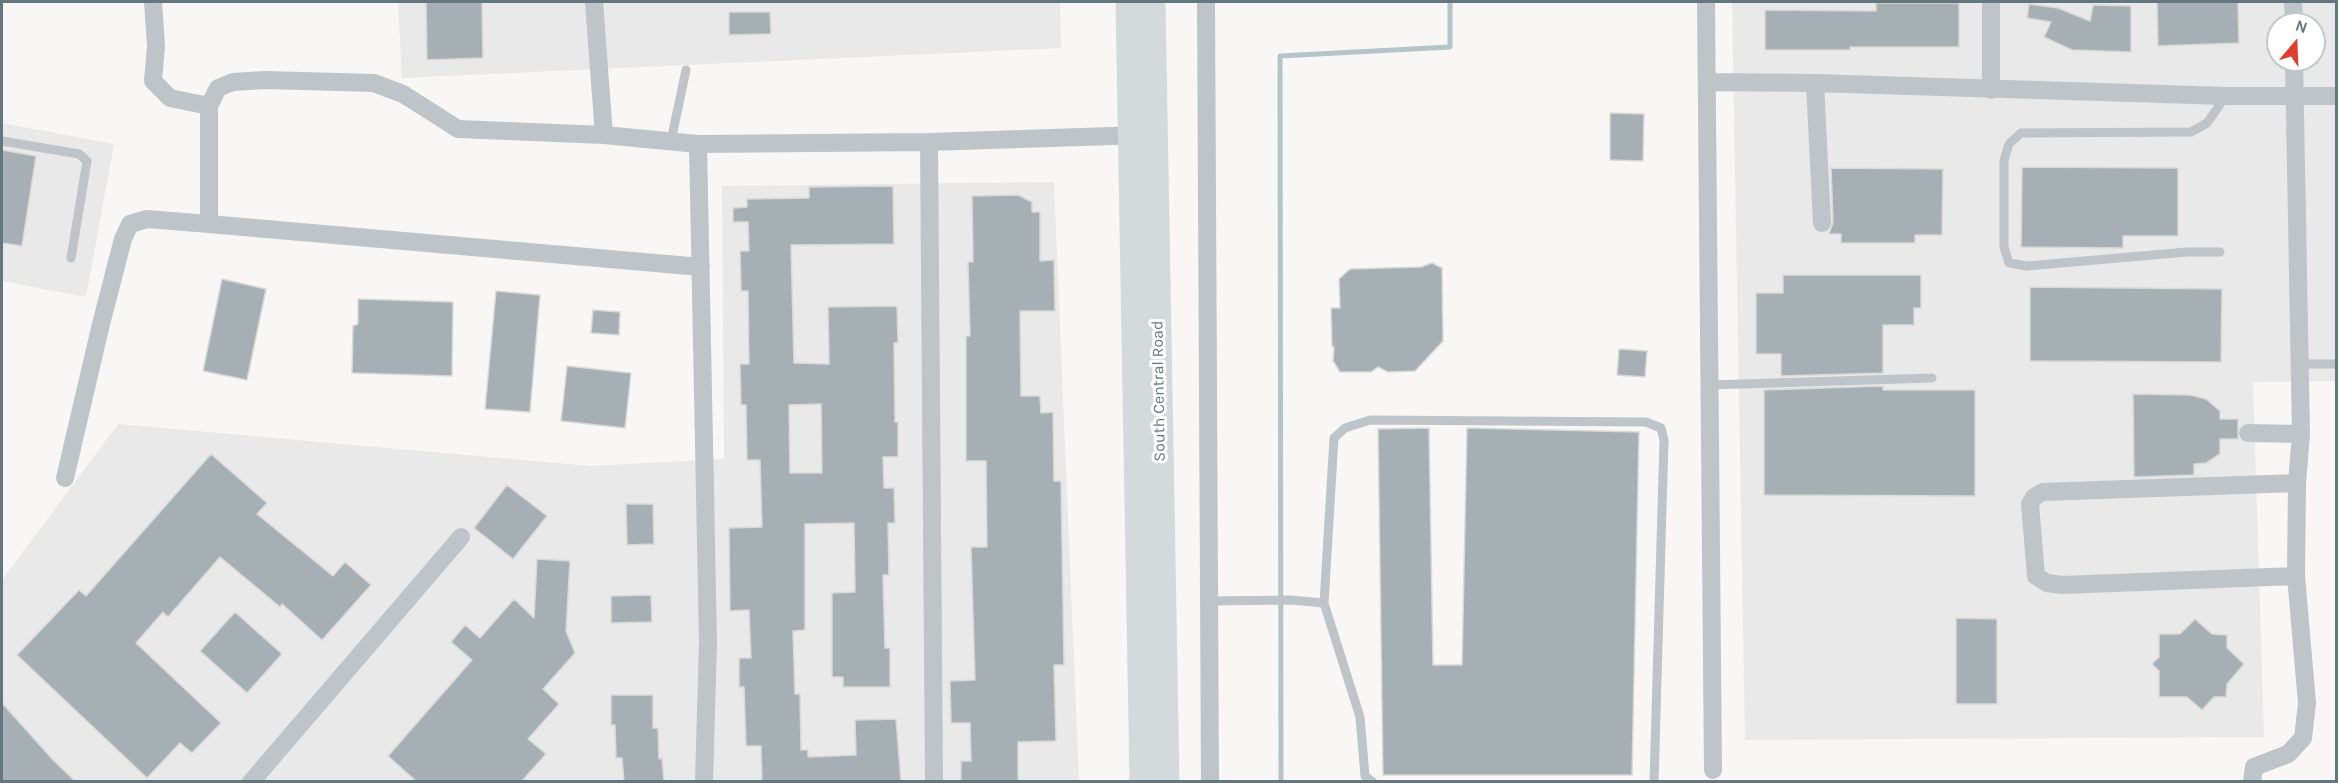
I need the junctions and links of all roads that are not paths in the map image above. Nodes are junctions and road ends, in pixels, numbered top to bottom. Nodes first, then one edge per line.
1 (153, 2) edge
2 (594, 2) edge
3 (1129, 2) edge
4 (1152, 2) edge
5 (1206, 2) edge
6 (1706, 2) edge
7 (1991, 2) edge
8 (686, 70) dead end
9 (2294, 72) edge
10 (1707, 82) junction
11 (1815, 83) junction
12 (1990, 90) junction
13 (2226, 96) junction
14 (2295, 96) junction
15 (2337, 96) edge
16 (209, 106) junction
17 (604, 135) junction
18 (1143, 135) junction
19 (2, 141) edge
20 (671, 141) junction
21 (929, 142) junction
22 (699, 144) junction
23 (1822, 223) dead end
24 (209, 224) junction
25 (2220, 252) dead end
26 (71, 258) dead end
27 (701, 267) junction
28 (2299, 364) junction
29 (2337, 364) edge
30 (1932, 378) dead end
31 (1710, 386) junction
32 (2248, 433) dead end
33 (2301, 434) junction
34 (64, 478) dead end
35 (2297, 483) junction
36 (461, 537) dead end
37 (2296, 576) junction
38 (1209, 601) junction
39 (1324, 603) junction
40 (1713, 770) dead end
41 (251, 782) edge
42 (705, 782) edge
43 (934, 782) edge
44 (1143, 782) edge
45 (1166, 782) edge
46 (1210, 782) edge
47 (1373, 782) edge
48 (1654, 782) edge
49 (2252, 782) edge

1 - 16 street
2 - 17 street
3 - 18 main road, South Central Road
4 - 18 main road, South Central Road
5 - 38 street
6 - 10 street
7 - 12 street
8 - 20 lane
9 - 14 street
10 - 11 street
10 - 31 street
11 - 12 street
11 - 23 street
12 - 13 street
13 - 14 street
13 - 25 lane
14 - 15 street
14 - 28 street
16 - 17 street
16 - 24 street
17 - 20 street
18 - 21 street
18 - 44 main road, South Central Road
18 - 45 main road, South Central Road
19 - 26 lane
20 - 22 street
21 - 22 street
21 - 43 street
22 - 27 street
24 - 27 street
24 - 34 street
27 - 42 street
28 - 29 lane
28 - 33 street
30 - 31 lane
31 - 40 street
32 - 33 street
33 - 35 street
35 - 37 street
35 - 37 street
36 - 41 street
37 - 49 street
38 - 39 lane
38 - 46 street
39 - 47 lane
39 - 48 lane

